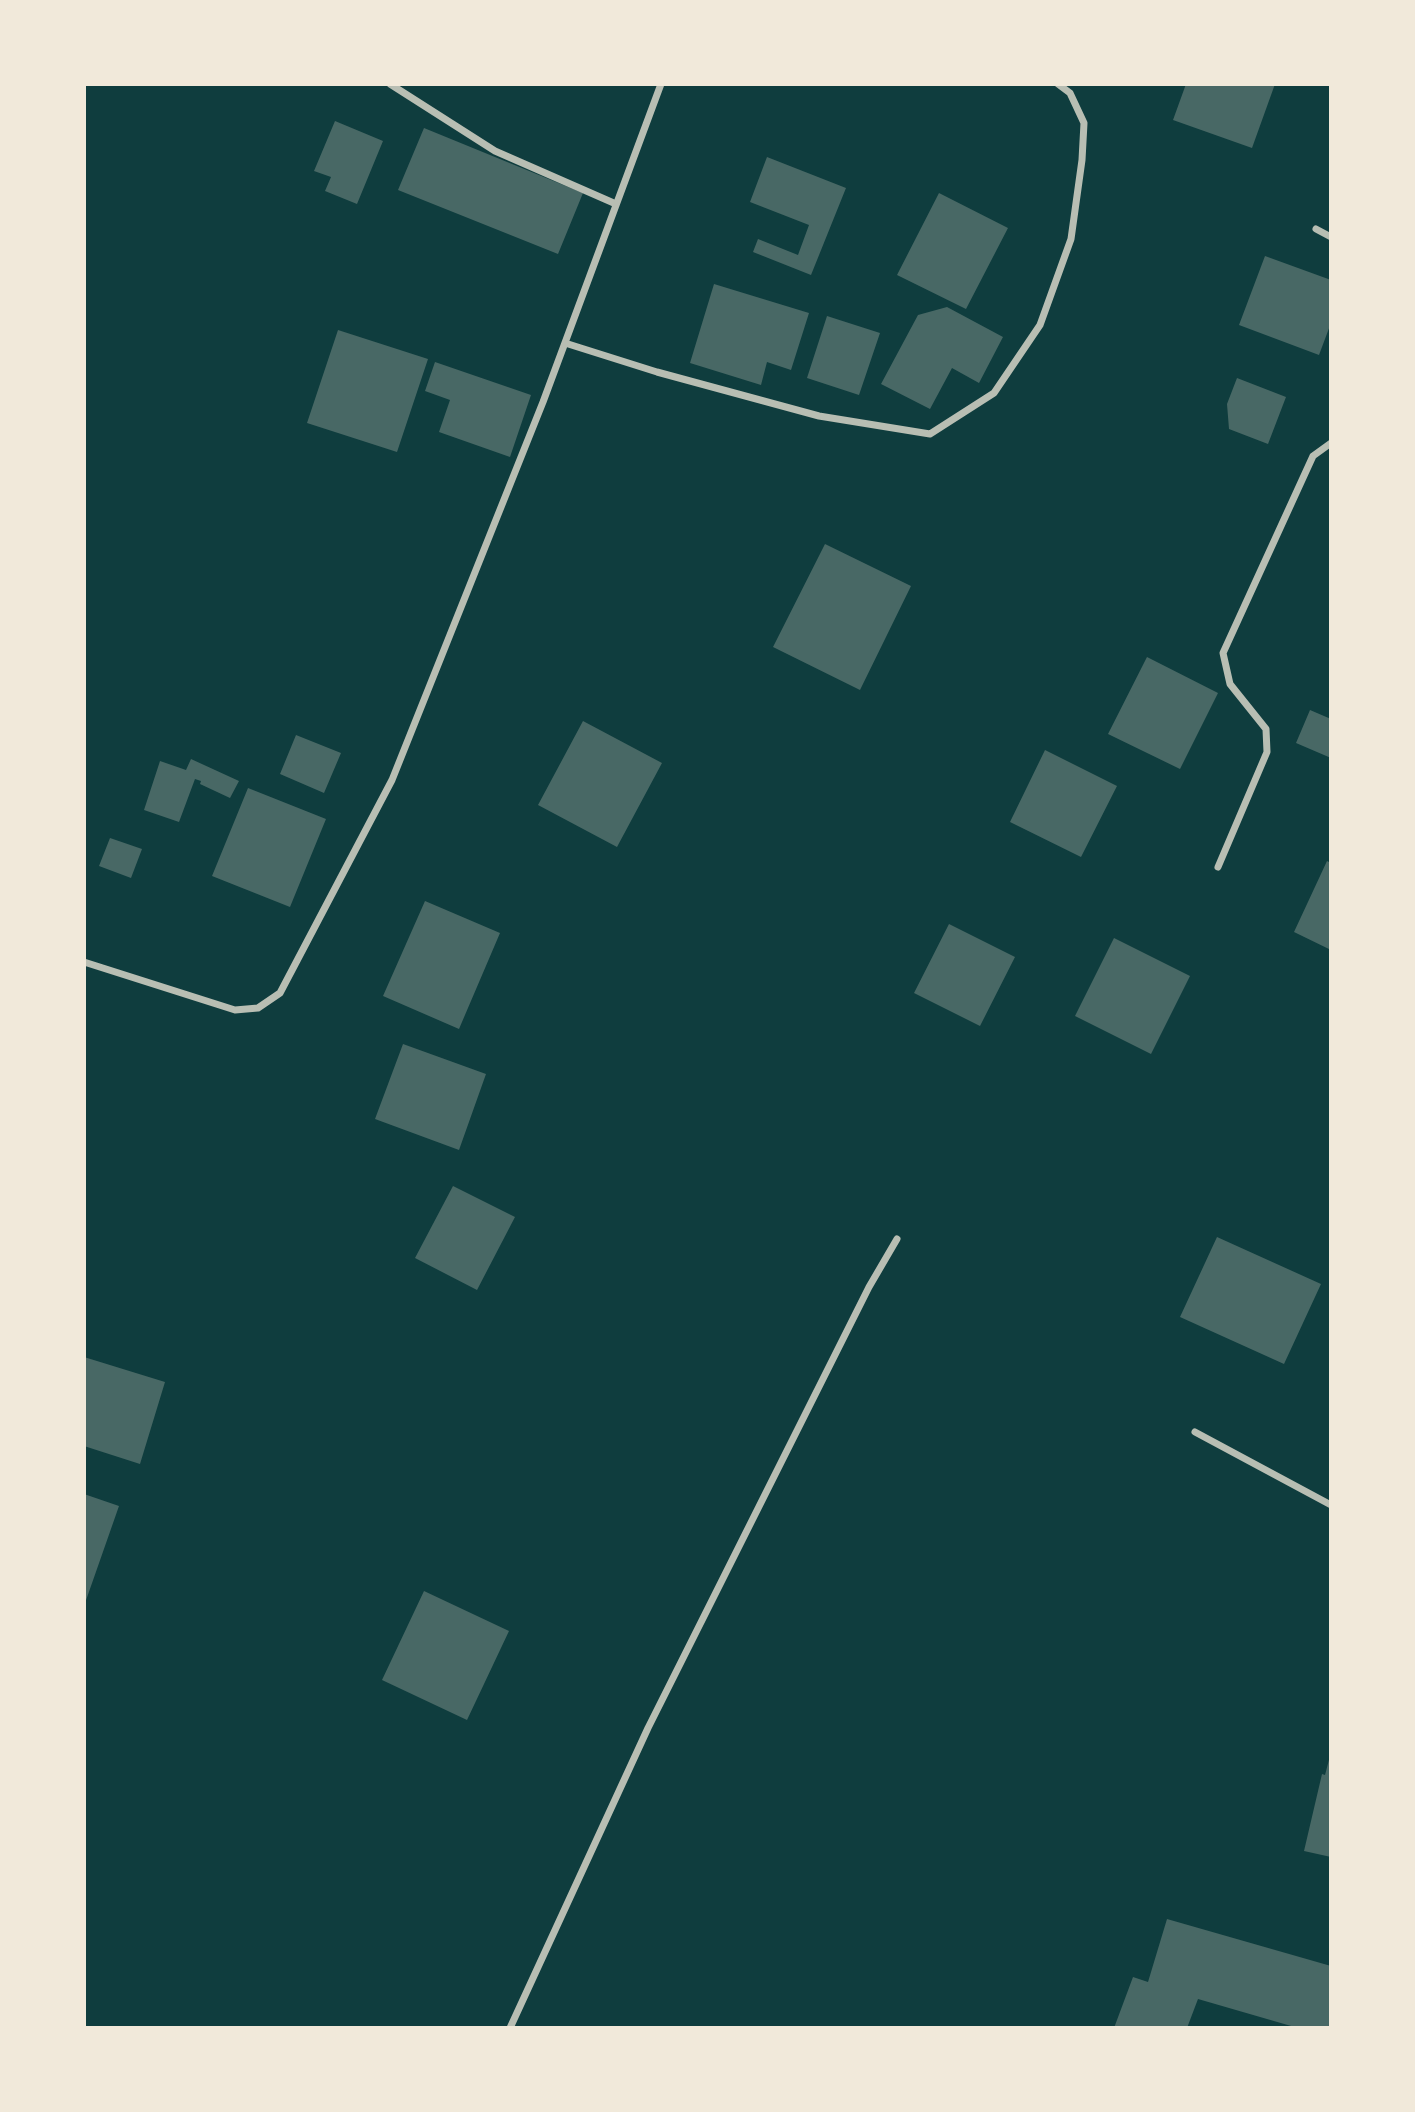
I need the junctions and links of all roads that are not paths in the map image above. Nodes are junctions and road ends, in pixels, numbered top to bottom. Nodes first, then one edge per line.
1 (390, 84) edge
2 (661, 84) edge
3 (1058, 84) edge
4 (616, 204) junction
5 (1315, 229) dead end
6 (1331, 237) edge
7 (565, 343) junction
8 (1331, 443) edge
9 (1218, 867) dead end
10 (84, 962) edge
11 (897, 1238) dead end
12 (1195, 1432) dead end
13 (1331, 1505) edge
14 (510, 2028) edge

1 - 4 street
2 - 4 street
3 - 7 street
4 - 7 street
5 - 6 street
7 - 10 street
8 - 9 street
11 - 14 street
12 - 13 street

